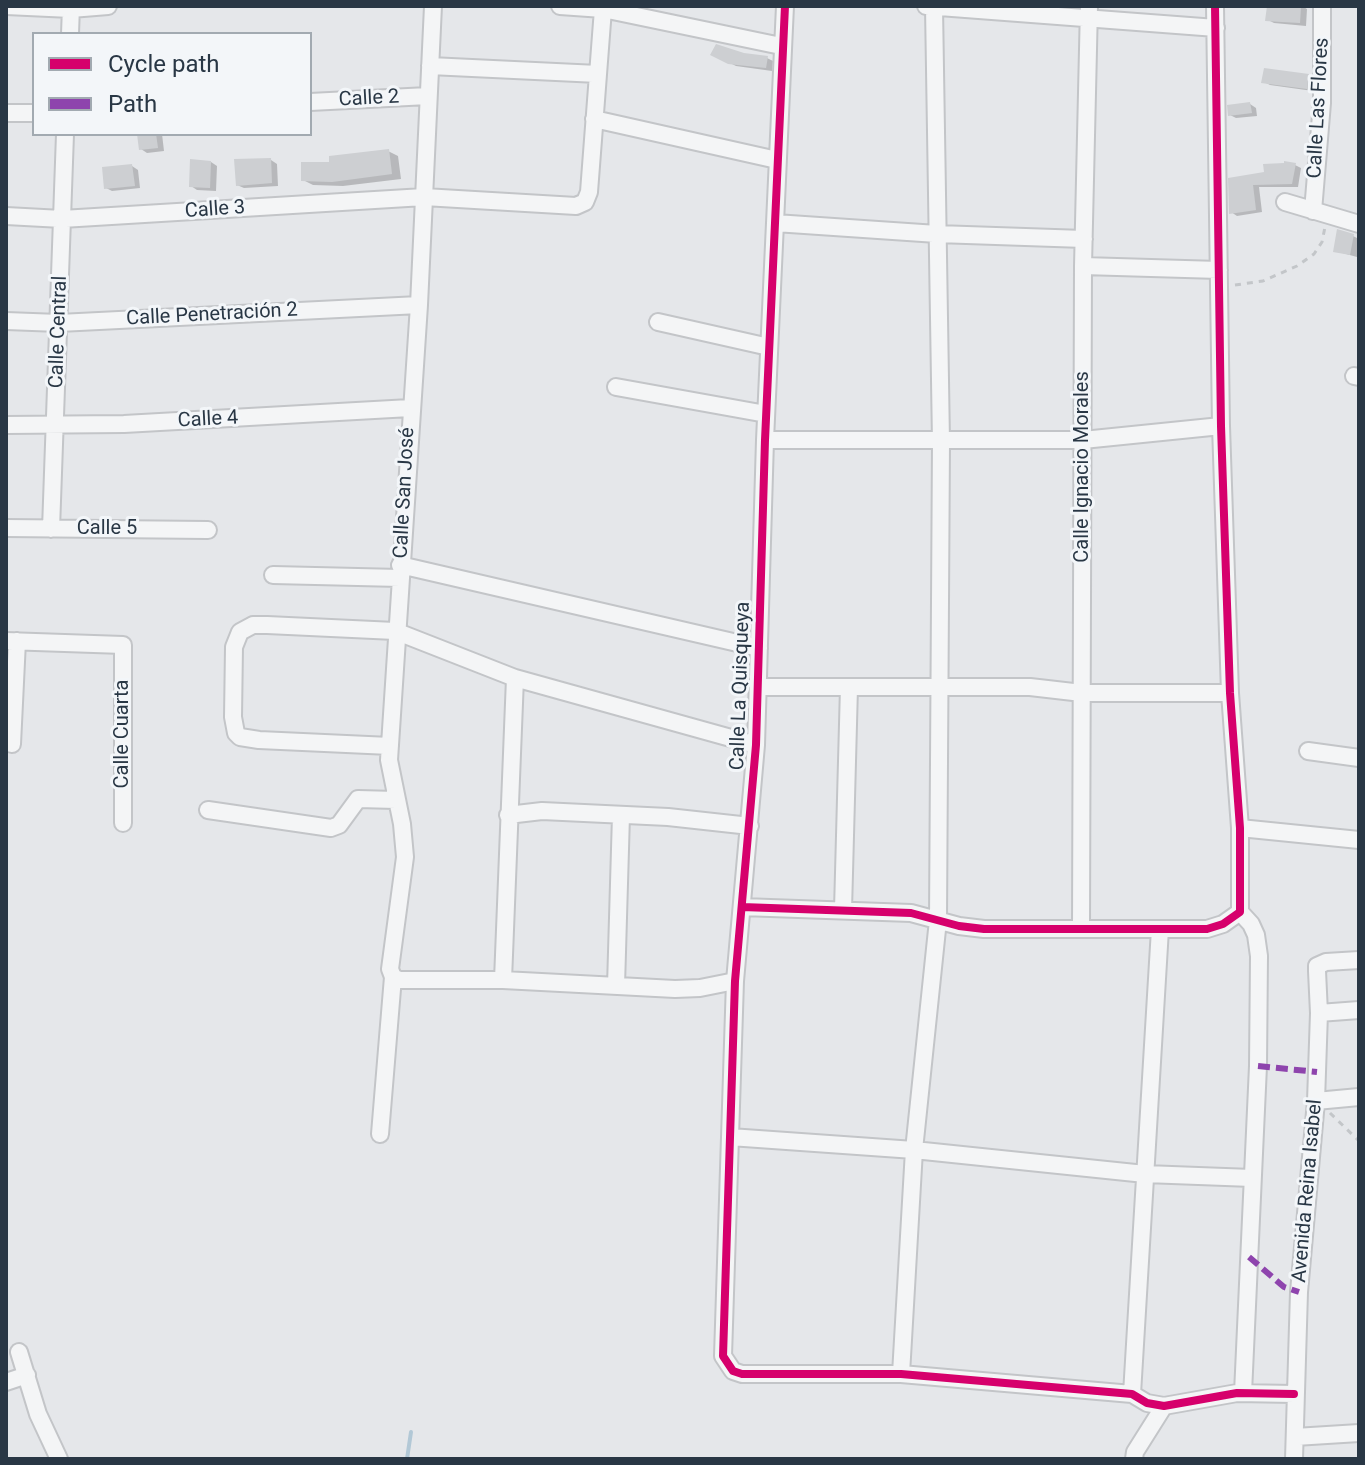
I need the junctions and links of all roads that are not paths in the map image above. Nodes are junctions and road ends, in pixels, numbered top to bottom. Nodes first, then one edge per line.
1 (6, 6) edge
2 (108, 6) edge
3 (433, 6) edge
4 (560, 6) edge
5 (785, 6) edge
6 (1215, 6) edge
7 (1322, 6) edge
8 (71, 7) edge
9 (929, 7) edge
10 (603, 9) junction
11 (1089, 11) edge
12 (1216, 28) junction
13 (70, 32) edge
14 (781, 46) junction
15 (430, 66) junction
16 (598, 74) junction
17 (428, 96) junction
18 (312, 102) edge
19 (6, 113) edge
20 (32, 113) edge
21 (594, 119) junction
22 (65, 136) edge
23 (777, 160) junction
24 (424, 197) junction
25 (1285, 202) dead end
26 (1320, 213) junction
27 (6, 216) edge
28 (62, 219) junction
29 (775, 223) junction
30 (1359, 224) edge
31 (937, 234) junction
32 (1084, 239) junction
33 (1083, 266) junction
34 (1219, 270) junction
35 (419, 305) junction
36 (6, 321) edge
37 (658, 322) dead end
38 (59, 323) junction
39 (769, 347) junction
40 (616, 387) dead end
41 (410, 408) junction
42 (766, 414) junction
43 (6, 425) edge
44 (56, 426) junction
45 (1221, 426) junction
46 (765, 440) junction
47 (1083, 440) junction
48 (941, 442) junction
49 (6, 528) edge
50 (51, 529) junction
51 (208, 530) dead end
52 (400, 572) junction
53 (273, 575) dead end
54 (395, 631) junction
55 (12, 641) edge
56 (759, 648) junction
57 (515, 678) junction
58 (758, 687) junction
59 (849, 687) junction
60 (941, 687) junction
61 (1082, 693) junction
62 (1230, 693) junction
63 (12, 744) dead end
64 (756, 745) junction
65 (390, 746) junction
66 (1308, 751) dead end
67 (1359, 758) edge
68 (396, 800) junction
69 (208, 810) dead end
70 (508, 815) junction
71 (621, 815) junction
72 (123, 823) dead end
73 (750, 826) junction
74 (1240, 828) junction
75 (1359, 840) edge
76 (742, 907) junction
77 (843, 910) junction
78 (1240, 912) junction
79 (938, 920) junction
80 (1081, 929) junction
81 (1160, 929) junction
82 (1359, 960) edge
83 (393, 977) junction
84 (503, 980) junction
85 (735, 981) junction
86 (616, 986) junction
87 (1359, 1010) edge
88 (1319, 1013) junction
89 (1359, 1097) edge
90 (1316, 1101) junction
91 (380, 1134) dead end
92 (730, 1137) junction
93 (914, 1150) junction
94 (1145, 1174) junction
95 (1252, 1178) junction
96 (19, 1352) dead end
97 (901, 1374) junction
98 (27, 1375) junction
99 (6, 1382) edge
100 (1243, 1393) junction
101 (1132, 1394) junction
102 (1294, 1394) junction
103 (1164, 1406) junction
104 (1359, 1433) edge
105 (1295, 1437) junction
106 (59, 1459) edge
107 (1134, 1459) edge
108 (1294, 1459) edge

1 - 8 street
2 - 8 street
3 - 15 street, Calle San José
4 - 10 street
5 - 14 street, Calle La Quisqueya
6 - 12 street
7 - 26 street, Calle Las Flores
8 - 13 street
9 - 11 street
9 - 31 street
10 - 14 street
10 - 16 street
11 - 12 street
11 - 32 street, Calle Ignacio Morales
12 - 34 street
14 - 23 street, Calle La Quisqueya
15 - 16 street
15 - 17 street, Calle San José
16 - 21 street
17 - 18 street, Calle 2
17 - 24 street, Calle San José
19 - 20 street
21 - 23 street
21 - 24 street, Calle 3
22 - 28 street, Calle Central
23 - 29 street, Calle La Quisqueya
24 - 28 street, Calle 3
24 - 35 street, Calle San José
25 - 26 street
26 - 30 street
27 - 28 street, Calle 3
28 - 38 street, Calle Central
29 - 31 street
29 - 39 street, Calle La Quisqueya
31 - 32 street
31 - 48 street
32 - 33 street, Calle Ignacio Morales
33 - 34 street
33 - 47 street, Calle Ignacio Morales
34 - 45 street
35 - 38 street, Calle Penetración 2
35 - 41 street, Calle San José
36 - 38 street, Calle Penetración 2
37 - 39 street
38 - 44 street, Calle Central
39 - 42 street, Calle La Quisqueya
40 - 42 street
41 - 44 street, Calle 4
41 - 52 street, Calle San José
42 - 46 street, Calle La Quisqueya
43 - 44 street, Calle 4
44 - 50 street, Calle Central
45 - 47 street
45 - 62 street
46 - 48 street
46 - 56 street, Calle La Quisqueya
47 - 48 street
47 - 61 street, Calle Ignacio Morales
48 - 60 street
49 - 50 street, Calle 5
50 - 51 street, Calle 5
52 - 53 street
52 - 54 street, Calle San José
52 - 56 street
54 - 57 street
54 - 65 street, Calle San José
54 - 65 street
55 - 63 street
55 - 72 street, Calle Cuarta
56 - 58 street, Calle La Quisqueya
57 - 64 street
57 - 70 street
58 - 59 street
58 - 64 street, Calle La Quisqueya
59 - 60 street
59 - 77 street
60 - 61 street
60 - 79 street
61 - 62 street
61 - 80 street, Calle Ignacio Morales
62 - 74 street
64 - 73 street, Calle La Quisqueya
65 - 68 street, Calle San José
66 - 67 street
68 - 69 street
68 - 83 street, Calle San José
70 - 71 street
70 - 84 street
71 - 73 street
71 - 86 street
73 - 76 street, Calle La Quisqueya
74 - 75 street
74 - 78 street
76 - 77 street
76 - 85 street, Calle La Quisqueya
77 - 79 street
78 - 81 street
78 - 95 street
79 - 80 street
79 - 93 street
80 - 81 street
81 - 94 street
82 - 88 street, Avenida Reina Isabel
83 - 84 street
83 - 91 street, Calle San José
84 - 86 street
85 - 86 street
85 - 92 street, Calle La Quisqueya
87 - 88 street
88 - 90 street, Avenida Reina Isabel
89 - 90 street
90 - 102 street, Avenida Reina Isabel
92 - 93 street
92 - 97 street, Calle La Quisqueya
93 - 94 street
93 - 97 street
94 - 95 street
94 - 101 street
95 - 100 street
96 - 98 street
97 - 101 street
98 - 99 street
98 - 106 street
100 - 102 street
100 - 103 street
101 - 103 street
102 - 105 street, Avenida Reina Isabel
103 - 107 street
104 - 105 street
105 - 108 street, Avenida Reina Isabel

